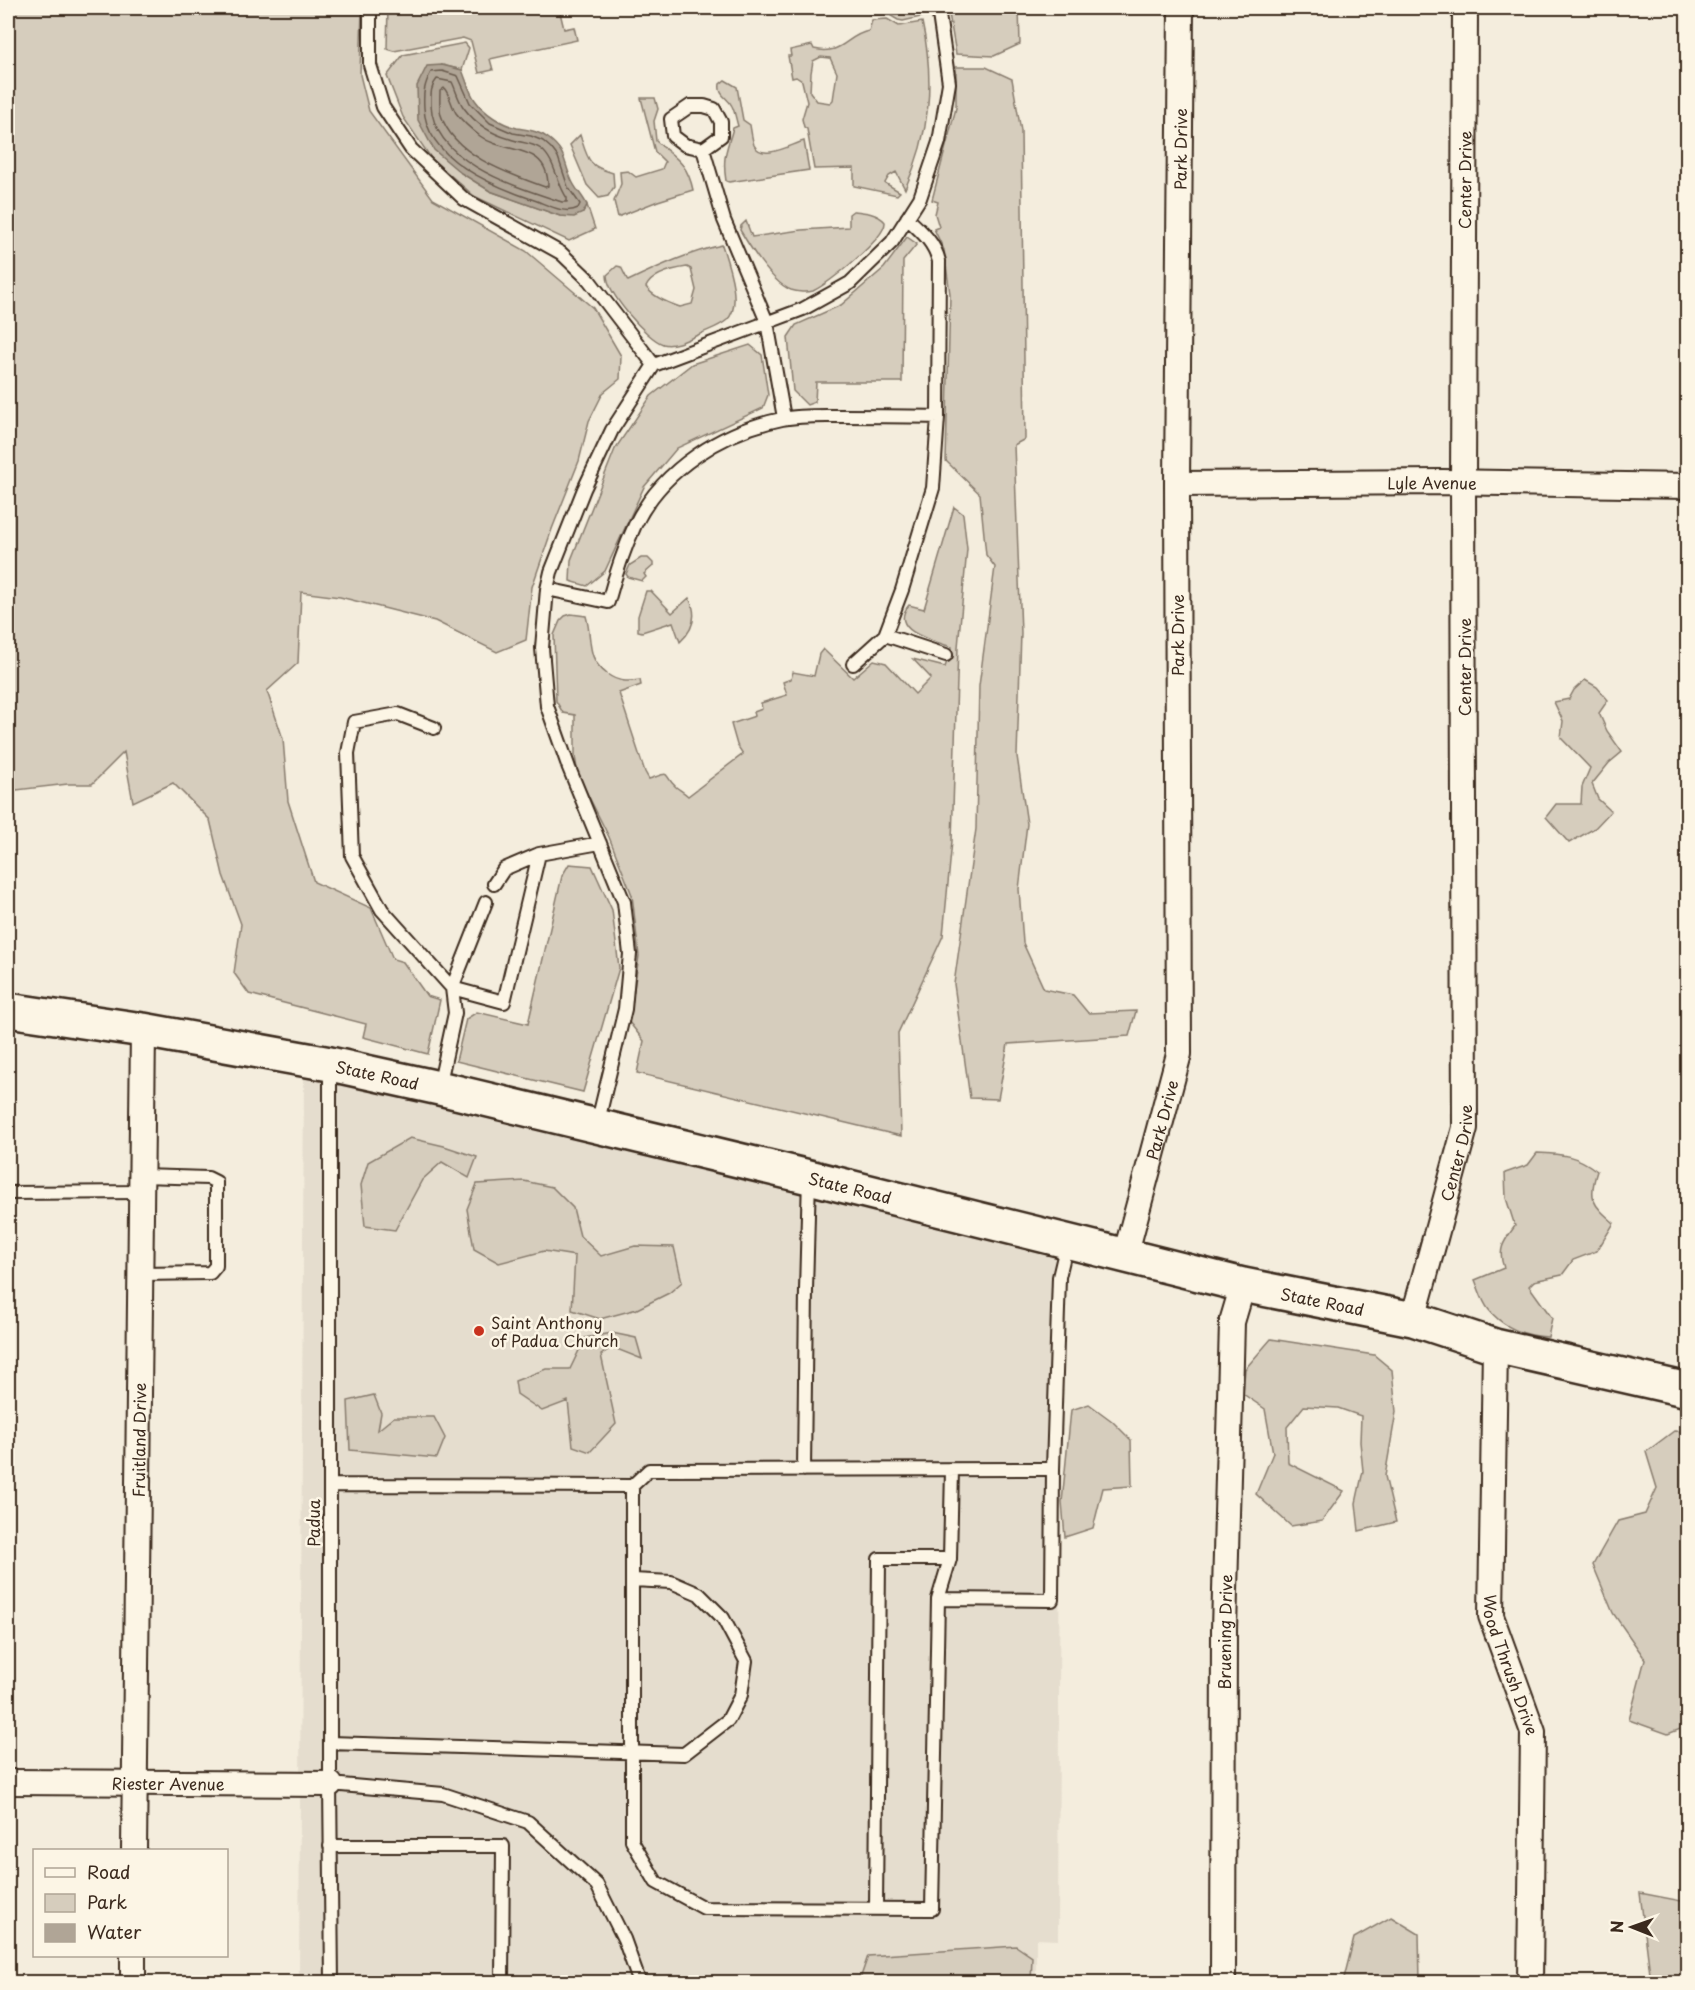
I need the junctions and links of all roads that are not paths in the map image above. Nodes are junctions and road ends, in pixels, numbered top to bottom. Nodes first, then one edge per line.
1 (370, 8) edge
2 (938, 8) edge
3 (1181, 8) edge
4 (1464, 8) edge
5 (703, 149) dead end
6 (908, 218) junction
7 (767, 322) junction
8 (654, 365) junction
9 (938, 417) junction
10 (783, 418) junction
11 (1463, 483) junction
12 (1177, 484) junction
13 (1688, 486) edge
14 (547, 589) junction
15 (885, 635) junction
16 (946, 655) dead end
17 (853, 664) dead end
18 (434, 728) dead end
19 (600, 843) junction
20 (539, 854) junction
21 (494, 884) dead end
22 (486, 902) dead end
23 (452, 988) junction
24 (8, 1010) edge
25 (143, 1030) junction
26 (330, 1065) junction
27 (438, 1088) junction
28 (597, 1126) junction
29 (809, 1177) junction
30 (142, 1184) junction
31 (8, 1193) edge
32 (1067, 1241) junction
33 (1125, 1256) junction
34 (141, 1274) junction
35 (1243, 1285) junction
36 (1413, 1319) junction
37 (1494, 1346) junction
38 (1688, 1390) edge
39 (1053, 1469) junction
40 (804, 1470) junction
41 (952, 1470) junction
42 (330, 1485) junction
43 (633, 1486) junction
44 (950, 1559) junction
45 (633, 1580) junction
46 (938, 1599) junction
47 (330, 1743) junction
48 (632, 1752) junction
49 (8, 1782) edge
50 (135, 1783) junction
51 (330, 1784) junction
52 (330, 1846) junction
53 (134, 1849) edge
54 (876, 1909) junction
55 (133, 1957) edge
56 (133, 1983) edge
57 (332, 1983) edge
58 (502, 1983) edge
59 (638, 1983) edge
60 (1223, 1983) edge
61 (1530, 1983) edge

1 - 8 lane
2 - 6 lane
3 - 12 street, Park Drive
4 - 11 street, Center Drive
5 - 7 lane
6 - 7 lane
6 - 9 lane
7 - 8 lane
7 - 10 lane
8 - 14 lane
9 - 10 lane
9 - 15 lane
10 - 14 lane
11 - 12 street, Lyle Avenue
11 - 13 street, Lyle Avenue
11 - 36 street, Center Drive
12 - 33 street, Park Drive
14 - 19 lane
15 - 16 lane
15 - 17 lane
18 - 23 lane
19 - 20 lane
19 - 28 lane
20 - 21 lane
20 - 23 lane
22 - 23 lane
23 - 27 lane
24 - 25 main road, State Road
25 - 26 main road, State Road
25 - 30 street, Fruitland Drive
26 - 27 main road, State Road
26 - 42 lane, Padua
27 - 28 main road, State Road
28 - 29 main road, State Road
29 - 32 main road, State Road
29 - 40 lane
30 - 31 lane
30 - 34 street, Fruitland Drive
30 - 34 lane
32 - 33 main road, State Road
32 - 39 lane
33 - 35 main road, State Road
34 - 50 street, Fruitland Drive
35 - 36 main road, State Road
35 - 60 street, Bruening Drive
36 - 37 main road, State Road
37 - 38 main road, State Road
37 - 61 street, Wood Thrush Drive
39 - 41 lane
39 - 46 lane
40 - 41 lane
40 - 43 lane
41 - 44 lane
42 - 43 lane
42 - 47 lane, Padua
43 - 45 lane
44 - 46 lane
44 - 54 lane
45 - 48 lane
45 - 48 lane
46 - 54 lane
47 - 48 lane
47 - 51 lane, Padua
48 - 54 lane
49 - 50 street, Riester Avenue
50 - 51 street, Riester Avenue
50 - 53 street, Fruitland Drive
51 - 52 lane, Padua
51 - 59 lane
52 - 57 lane, Padua
52 - 58 lane
55 - 56 street

